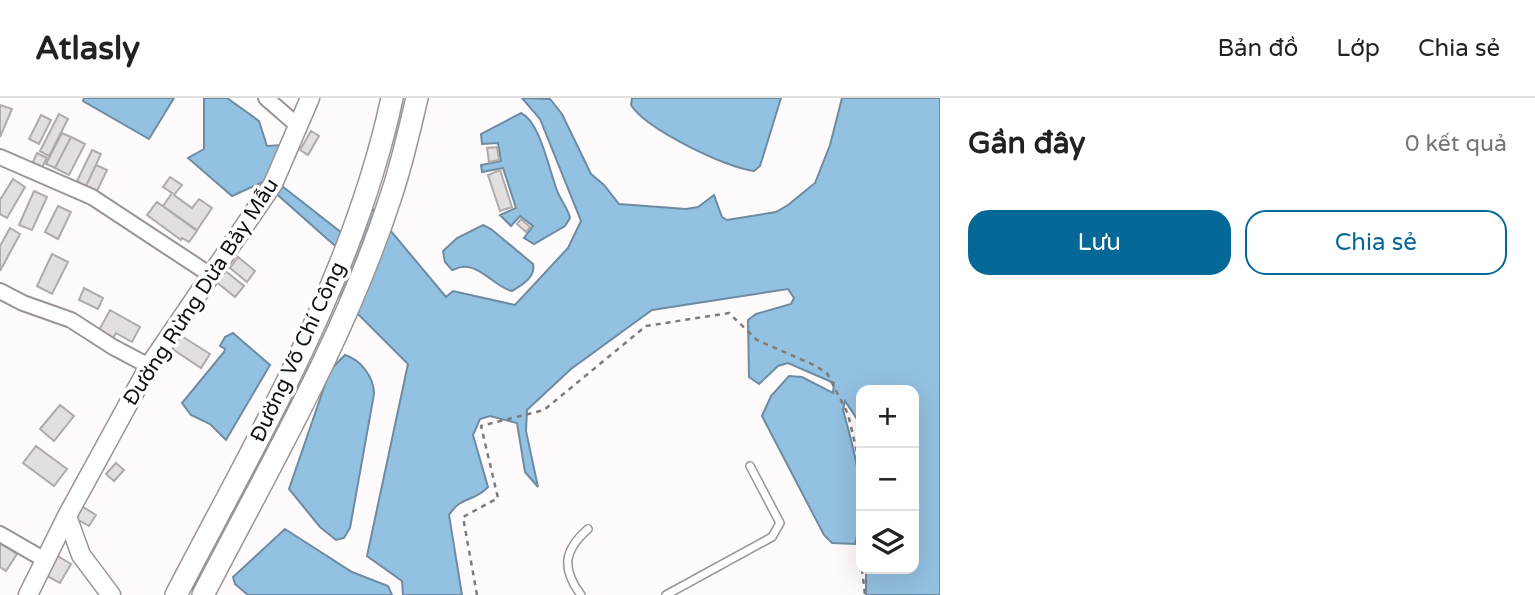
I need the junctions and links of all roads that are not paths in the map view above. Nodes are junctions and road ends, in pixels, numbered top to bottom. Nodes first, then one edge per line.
1 (266, 98) edge
2 (310, 98) edge
3 (392, 98) edge
4 (416, 98) edge
5 (297, 125) junction
6 (0, 157) edge
7 (209, 275) junction
8 (0, 291) edge
9 (149, 366) junction
10 (750, 466) dead end
11 (67, 516) junction
12 (588, 529) dead end
13 (0, 534) edge
14 (49, 552) junction
15 (81, 555) junction
16 (28, 595) edge
17 (111, 595) edge
18 (176, 595) edge
19 (202, 595) edge
20 (581, 595) edge
21 (666, 595) edge

1 - 5 street
2 - 5 street, Đường Rừng Dừa Bảy Mẫu
3 - 18 main road, Đường Võ Chí Công
4 - 19 main road, Đường Võ Chí Công
5 - 7 street, Đường Rừng Dừa Bảy Mẫu
6 - 7 street
7 - 9 street, Đường Rừng Dừa Bảy Mẫu
8 - 9 street
9 - 11 street, Đường Rừng Dừa Bảy Mẫu
10 - 21 lane
11 - 14 street, Đường Rừng Dừa Bảy Mẫu
11 - 15 street
12 - 20 lane
13 - 14 street
14 - 15 street
14 - 16 street, Đường Rừng Dừa Bảy Mẫu
15 - 17 street

